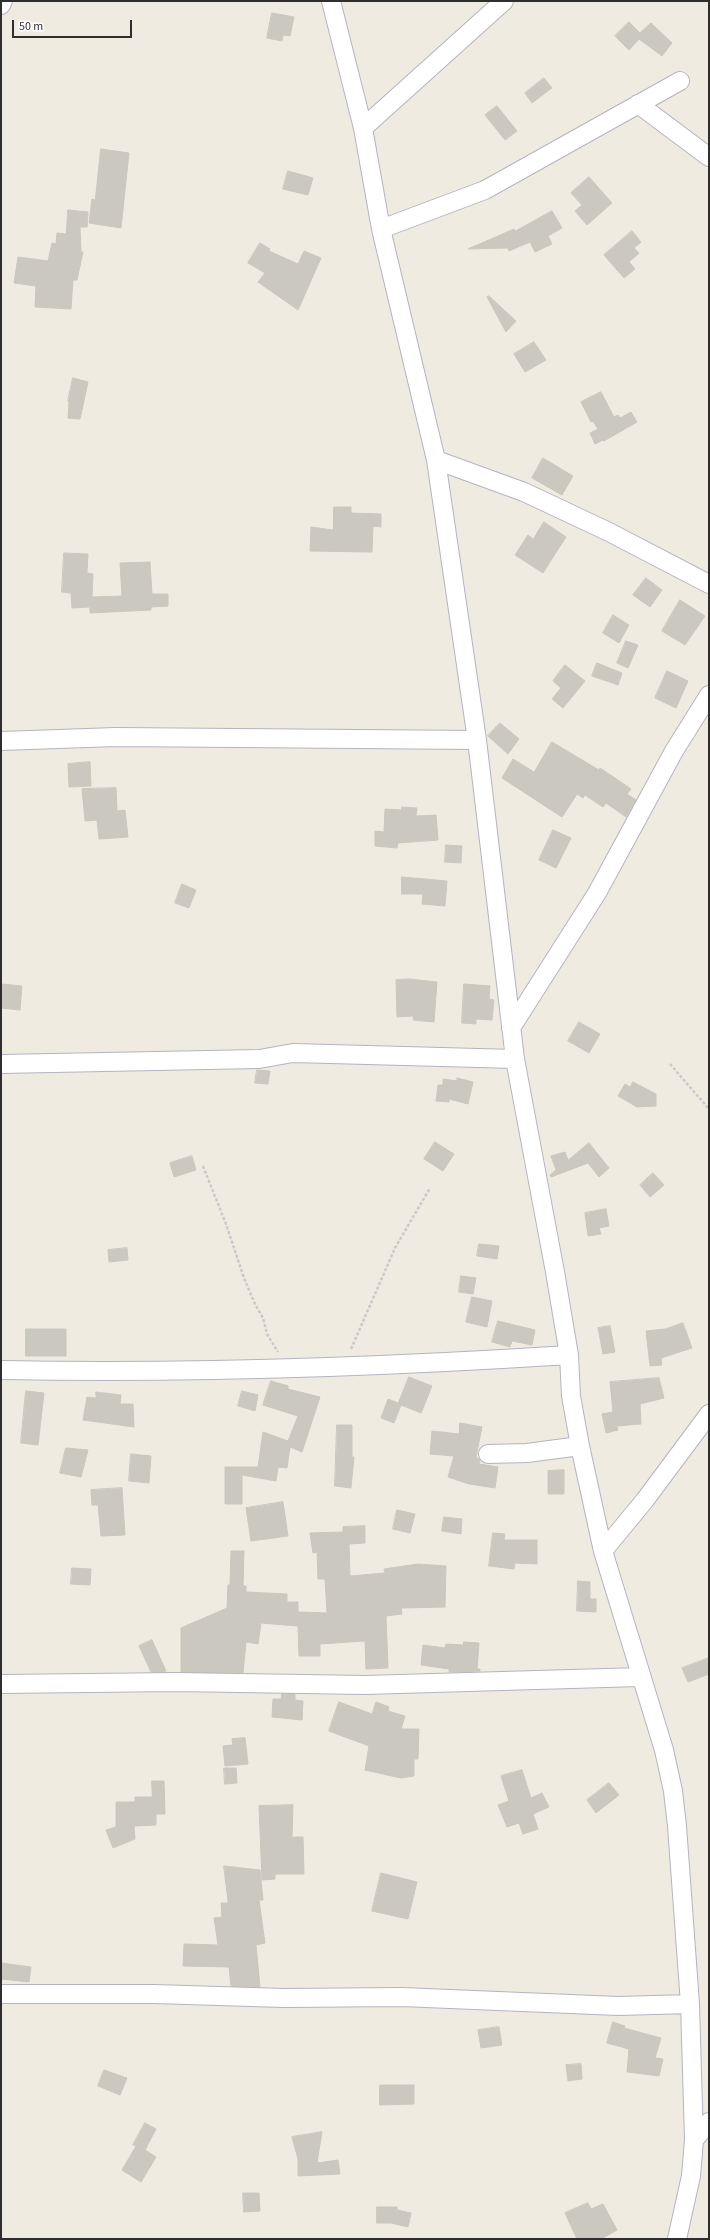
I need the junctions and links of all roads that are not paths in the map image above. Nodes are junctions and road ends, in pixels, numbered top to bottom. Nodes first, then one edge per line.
1 (3, 1) edge
2 (331, 1) edge
3 (504, 1) edge
4 (1, 5) edge
5 (680, 81) dead end
6 (638, 104) junction
7 (363, 128) junction
8 (709, 157) edge
9 (381, 229) junction
10 (436, 460) junction
11 (709, 584) edge
12 (709, 695) edge
13 (476, 740) junction
14 (1, 741) edge
15 (511, 1028) junction
16 (515, 1059) junction
17 (1, 1064) edge
18 (569, 1355) junction
19 (1, 1370) edge
20 (709, 1414) edge
21 (580, 1446) junction
22 (488, 1454) dead end
23 (603, 1551) junction
24 (640, 1677) junction
25 (1, 1684) edge
26 (1, 1994) edge
27 (690, 2004) junction
28 (709, 2122) edge
29 (694, 2140) junction
30 (678, 2239) edge

1 - 4 street
2 - 7 street
3 - 7 street
5 - 6 street
6 - 8 street
6 - 9 street
7 - 9 street
9 - 10 street
10 - 11 street
10 - 13 street
12 - 15 street
13 - 14 street
13 - 15 street
15 - 16 street
16 - 17 street
16 - 18 street
18 - 19 street
18 - 21 street
20 - 23 street
21 - 22 street
21 - 23 street
23 - 24 street
24 - 25 street
24 - 27 street
26 - 27 street
27 - 29 street
28 - 29 street
29 - 30 street

